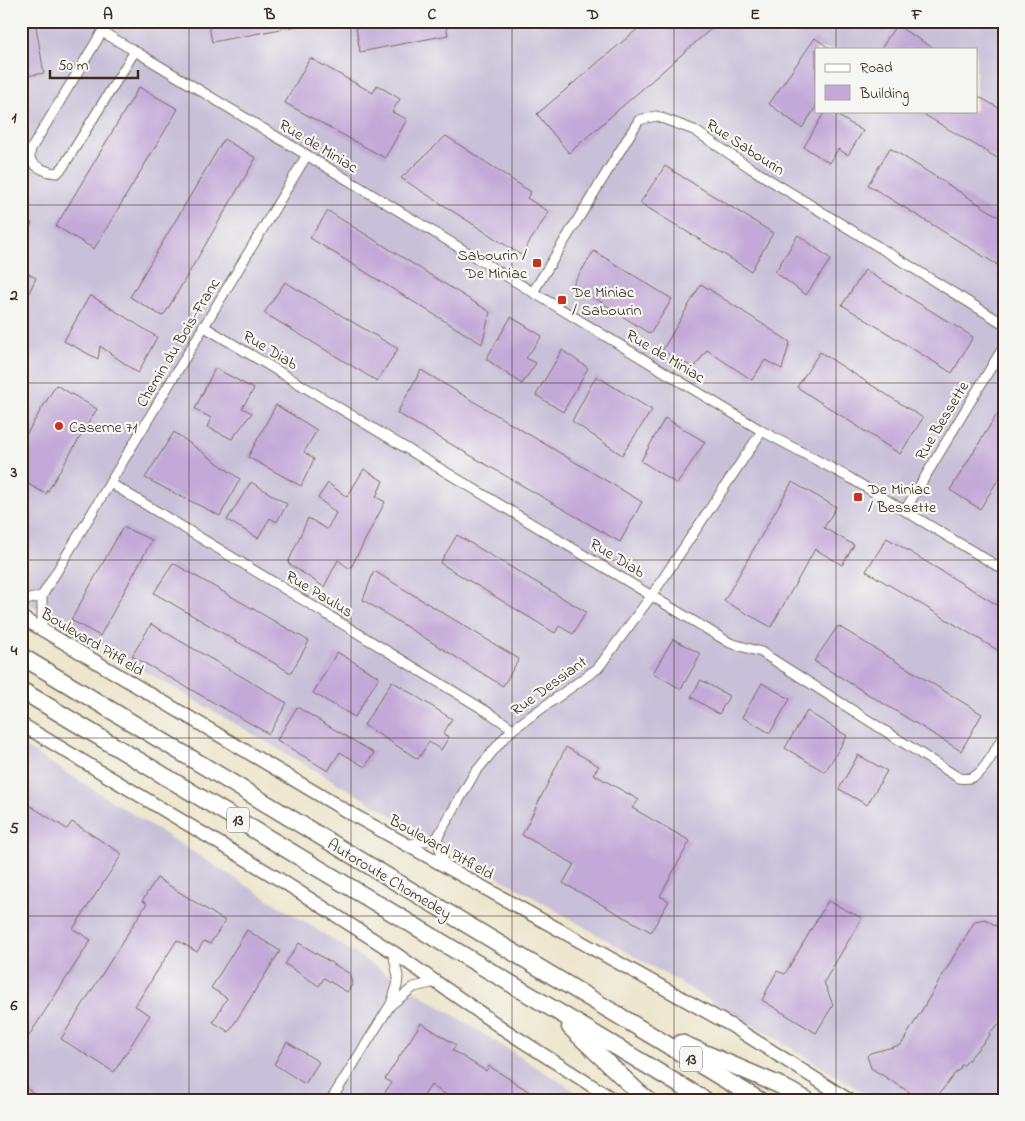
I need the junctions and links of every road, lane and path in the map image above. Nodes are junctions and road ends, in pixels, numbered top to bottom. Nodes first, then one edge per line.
1 (135, 52) junction
2 (307, 155) junction
3 (533, 292) junction
4 (1004, 324) edge
5 (204, 326) junction
6 (1004, 346) edge
7 (762, 431) junction
8 (110, 483) junction
9 (905, 510) junction
10 (1004, 570) edge
11 (652, 595) junction
12 (42, 596) junction
13 (21, 601) edge
14 (21, 616) edge
15 (42, 629) junction
16 (21, 656) edge
17 (21, 690) edge
18 (21, 724) edge
19 (513, 729) junction
20 (1004, 735) edge
21 (437, 838) junction
22 (407, 845) junction
23 (445, 866) junction
24 (393, 952) junction
25 (436, 982) junction
26 (391, 1004) junction
27 (548, 1007) junction
28 (623, 1018) junction
29 (331, 1100) edge
30 (614, 1100) edge
31 (648, 1100) edge
32 (705, 1100) edge
33 (759, 1100) edge
34 (807, 1100) edge
35 (849, 1100) edge

1 - 1 street, Rue de Miniac
1 - 2 street, Rue de Miniac
2 - 3 street, Rue de Miniac
2 - 5 street, Chemin du Bois-Franc
3 - 4 street, Rue Sabourin
3 - 7 street, Rue de Miniac
5 - 8 street, Chemin du Bois-Franc
5 - 11 street, Rue Diab
6 - 9 street, Rue Bessette
7 - 9 street, Rue de Miniac
7 - 11 street, Rue Dessiant
8 - 12 street, Chemin du Bois-Franc
8 - 19 street, Rue Paulus
9 - 10 street, Rue de Miniac
11 - 19 street, Rue Dessiant
11 - 20 street, Rue Diab
12 - 13 street
12 - 15 street
14 - 15 main road, Boulevard Pitfield
15 - 22 main road, Boulevard Pitfield
16 - 28 highway, Autoroute Chomedey / 13
17 - 27 highway, Autoroute Chomedey / 13
18 - 24 main road
19 - 21 street, Rue Dessiant
21 - 22 street
21 - 23 street
22 - 23 main road, Boulevard Pitfield
23 - 35 main road, Boulevard Pitfield
24 - 25 main road
24 - 26 street
25 - 26 street
25 - 30 main road
26 - 29 street
27 - 31 highway
27 - 32 highway, Autoroute Chomedey / 13
28 - 33 highway, Autoroute Chomedey / 13
28 - 34 highway

